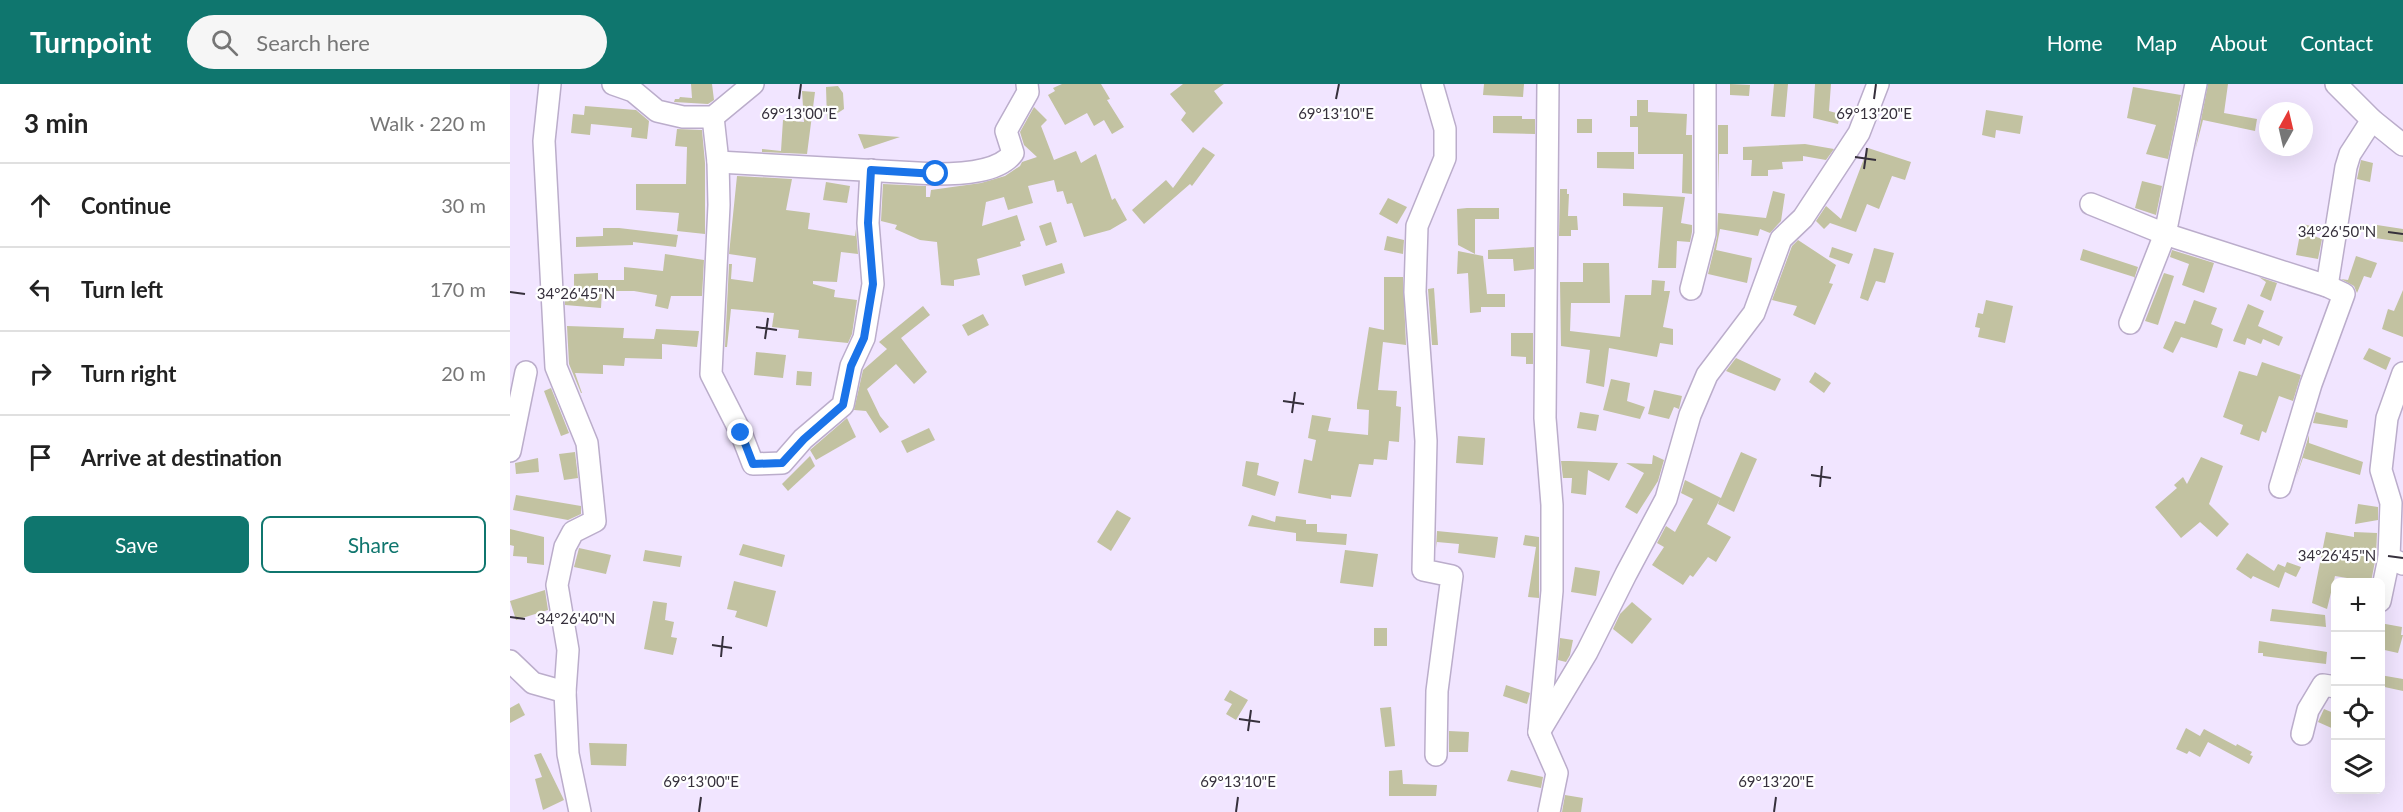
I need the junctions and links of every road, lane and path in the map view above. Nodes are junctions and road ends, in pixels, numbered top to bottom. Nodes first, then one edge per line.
1 (550, 84) edge
2 (614, 84) edge
3 (753, 84) edge
4 (1027, 84) edge
5 (1432, 84) edge
6 (1548, 84) edge
7 (1705, 84) edge
8 (1878, 84) edge
9 (2196, 84) edge
10 (2336, 84) edge
11 (713, 117) junction
12 (2372, 120) junction
13 (2403, 145) edge
14 (718, 162) junction
15 (871, 170) junction
16 (2091, 204) dead end
17 (2165, 234) junction
18 (2327, 286) junction
19 (1691, 289) dead end
20 (2130, 323) dead end
21 (556, 367) junction
22 (2403, 373) edge
23 (518, 374) edge
24 (510, 451) edge
25 (2280, 487) dead end
26 (2396, 561) edge
27 (2385, 588) edge
28 (510, 662) edge
29 (2331, 686) edge
30 (565, 692) junction
31 (1539, 732) junction
32 (2302, 734) dead end
33 (1436, 755) dead end
34 (580, 812) edge
35 (1549, 812) edge

1 - 21 street
2 - 11 street
3 - 11 street
4 - 15 street
5 - 33 street
6 - 31 street
7 - 19 street
8 - 31 street
9 - 17 street
10 - 12 street
11 - 14 street
12 - 13 street
12 - 18 street
14 - 15 street
14 - 15 street
16 - 17 street
17 - 18 street
17 - 20 street
18 - 25 street
21 - 23 street
21 - 30 street
22 - 26 street
23 - 24 street
26 - 27 street
28 - 30 street
29 - 32 street
30 - 34 street
31 - 35 street

